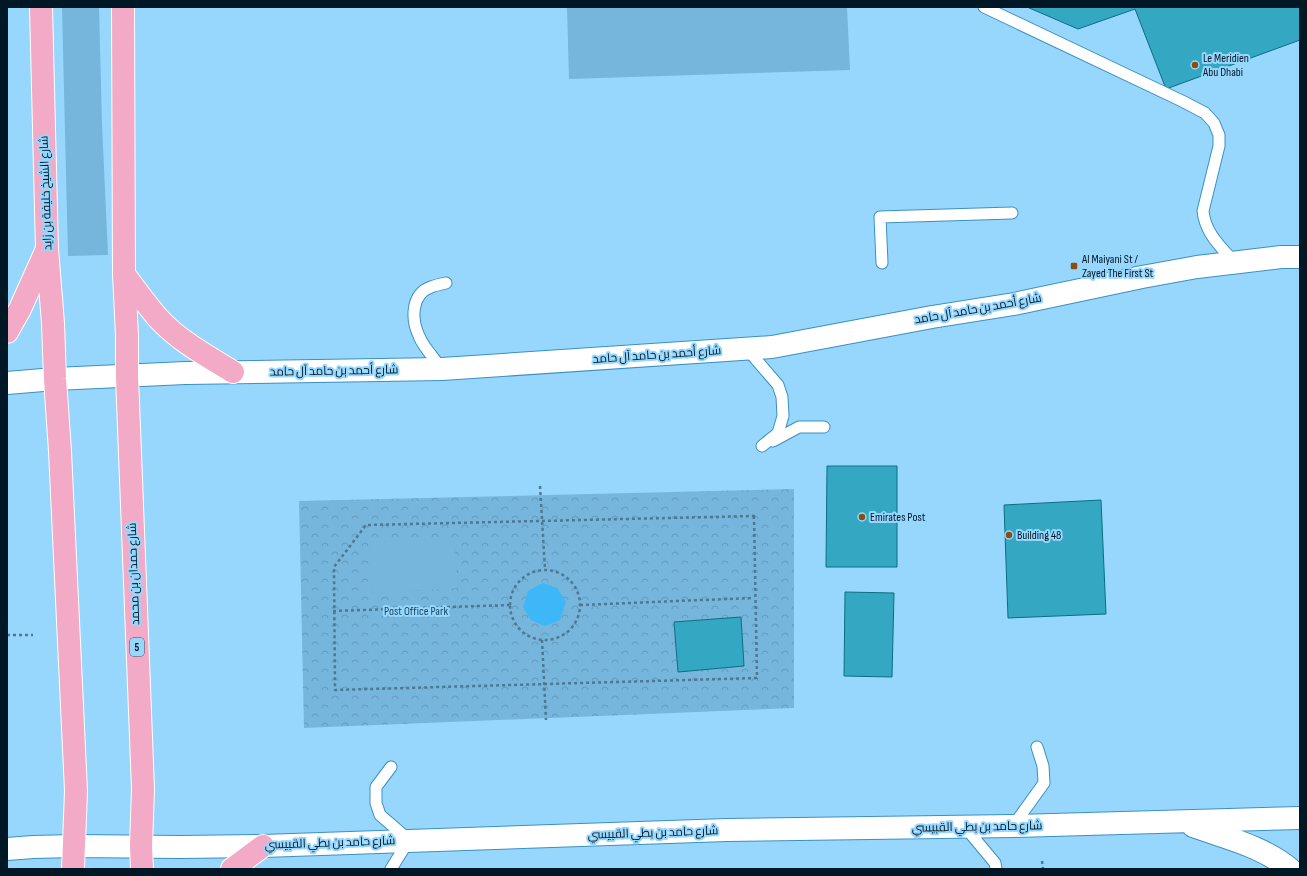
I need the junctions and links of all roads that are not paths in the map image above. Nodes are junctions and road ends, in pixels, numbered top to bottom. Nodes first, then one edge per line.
1 (41, 7) edge
2 (123, 7) edge
3 (984, 7) edge
4 (1012, 213) dead end
5 (47, 248) junction
6 (1300, 257) edge
7 (882, 263) dead end
8 (1235, 263) junction
9 (124, 274) junction
10 (446, 283) dead end
11 (7, 332) edge
12 (747, 349) junction
13 (442, 369) junction
14 (233, 372) junction
15 (127, 376) junction
16 (55, 379) junction
17 (7, 383) edge
18 (824, 427) dead end
19 (1037, 747) dead end
20 (391, 767) dead end
21 (1300, 818) edge
22 (1182, 822) junction
23 (1013, 826) junction
24 (965, 827) junction
25 (409, 840) junction
26 (74, 846) junction
27 (141, 846) junction
28 (263, 846) junction
29 (7, 849) edge
30 (73, 869) edge
31 (142, 869) edge
32 (232, 869) edge
33 (391, 869) edge
34 (996, 869) edge
35 (1290, 869) edge

1 - 5 main road, شارع الشيخ خليفة بن زايد
2 - 9 main road
3 - 8 lane
4 - 7 lane
5 - 11 main road
5 - 16 main road, شارع الشيخ خليفة بن زايد
6 - 8 main road, شارع أحمد بن حامد آل حامد
8 - 12 main road, شارع أحمد بن حامد آل حامد
9 - 14 main road
9 - 15 main road
10 - 13 lane
12 - 13 main road, شارع أحمد بن حامد آل حامد
12 - 18 lane
13 - 14 main road, شارع أحمد بن حامد آل حامد
14 - 15 main road, شارع أحمد بن حامد آل حامد
15 - 16 main road, شارع أحمد بن حامد آل حامد
15 - 27 main road, شارع حمدان بن محمد / 5
16 - 17 main road, شارع أحمد بن حامد آل حامد
16 - 26 main road
19 - 23 lane
20 - 25 lane
21 - 22 main road, شارع حامد بن بطي القبيسي
22 - 23 main road, شارع حامد بن بطي القبيسي
22 - 35 main road
23 - 24 main road, شارع حامد بن بطي القبيسي
24 - 25 main road, شارع حامد بن بطي القبيسي
24 - 34 lane
25 - 28 main road, شارع حامد بن بطي القبيسي
25 - 33 lane
26 - 27 main road, شارع حامد بن بطي القبيسي
26 - 29 main road, شارع حامد بن بطي القبيسي
26 - 30 main road
27 - 28 main road, شارع حامد بن بطي القبيسي
27 - 31 main road, شارع حمدان بن محمد / 5
28 - 32 main road

